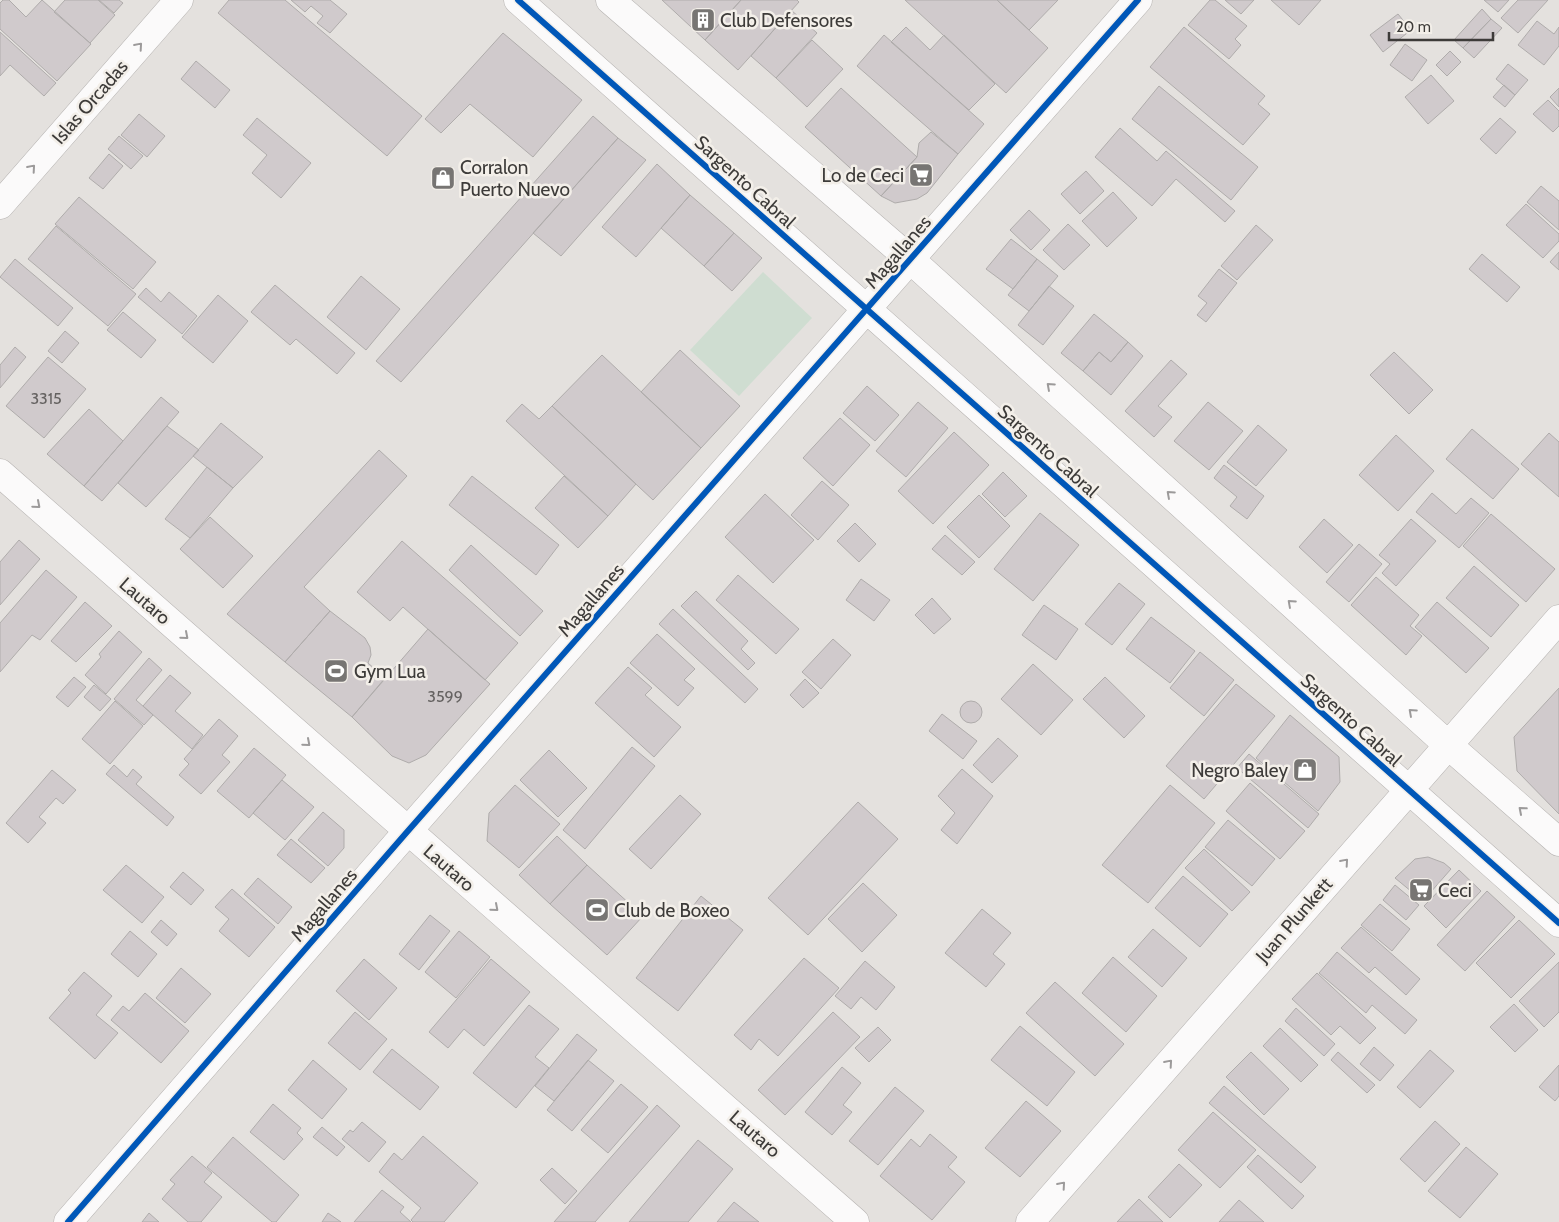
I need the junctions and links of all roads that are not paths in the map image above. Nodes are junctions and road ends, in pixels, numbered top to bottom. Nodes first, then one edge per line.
1 (179, 0) edge
2 (518, 0) edge
3 (610, 0) edge
4 (1138, 0) edge
5 (0, 205) edge
6 (911, 260) junction
7 (867, 311) junction
8 (0, 473) edge
9 (1559, 619) edge
10 (1448, 745) junction
11 (1408, 791) junction
12 (407, 832) junction
13 (1559, 842) edge
14 (1559, 923) edge
15 (68, 1222) edge
16 (855, 1222) edge
17 (1030, 1222) edge

5 -> 1 street, Islas Orcadas
2 - 7 street, Sargento Cabral
3 - 6 street
4 - 6 street, Magallanes
6 - 7 street, Magallanes
10 -> 6 street
7 - 11 street, Sargento Cabral
7 - 12 street, Magallanes
8 -> 12 street, Lautaro
9 - 10 street, Juan Plunkett
10 - 11 street, Juan Plunkett
13 -> 10 street
11 - 14 street, Sargento Cabral
17 -> 11 street, Juan Plunkett
12 - 15 street, Magallanes
12 -> 16 street, Lautaro

